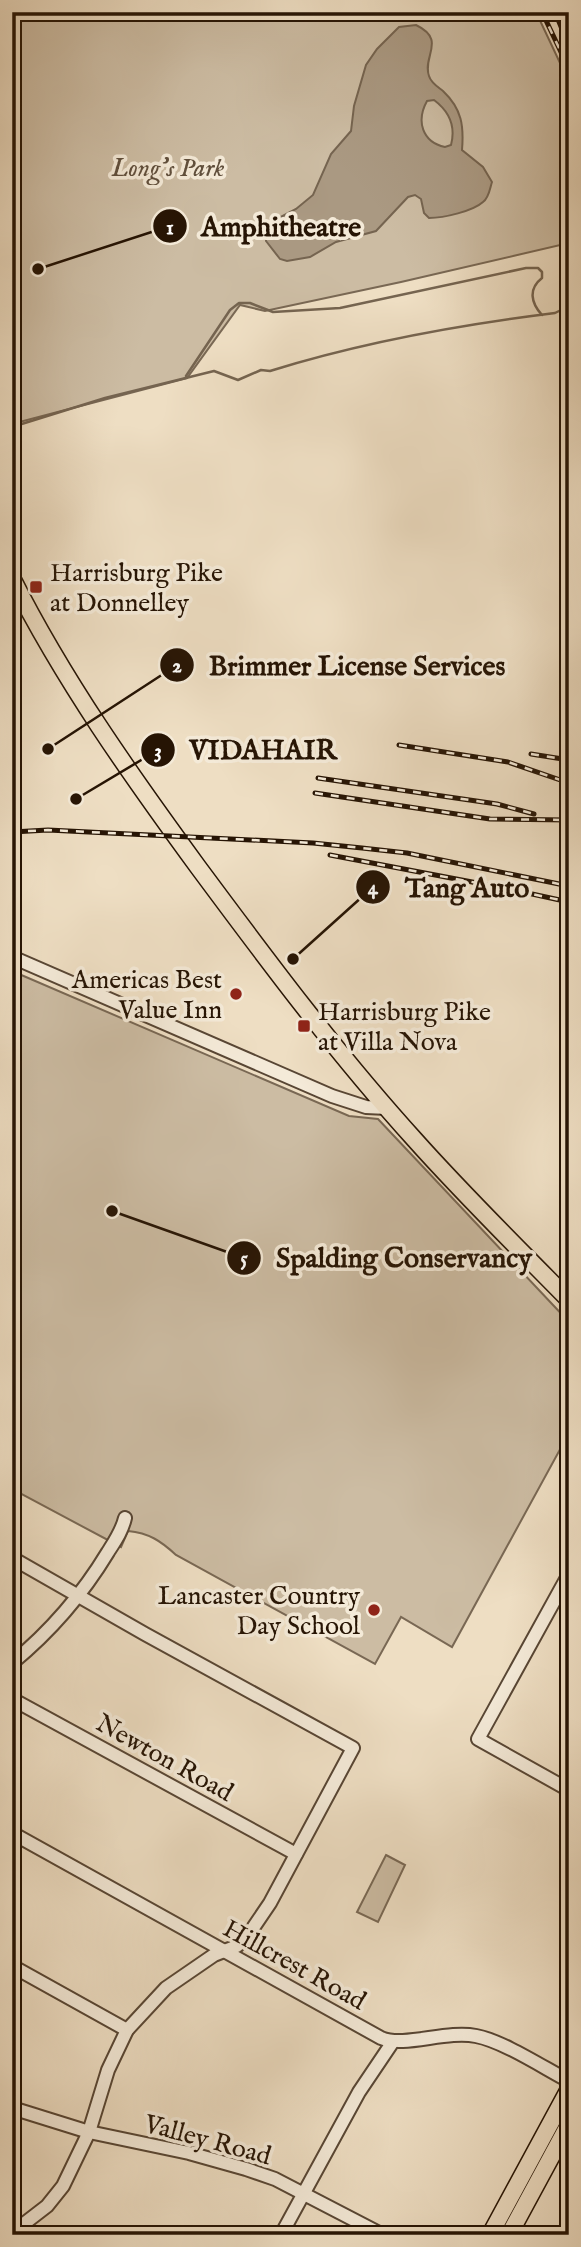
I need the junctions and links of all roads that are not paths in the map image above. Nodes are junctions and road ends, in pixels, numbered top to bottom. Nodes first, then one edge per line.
1 (12, 578) edge
2 (12, 957) edge
3 (387, 1108) junction
4 (569, 1300) edge
5 (125, 1518) dead end
6 (12, 1558) edge
7 (569, 1574) edge
8 (79, 1595) junction
9 (12, 1663) edge
10 (12, 1699) edge
11 (569, 1790) edge
12 (12, 1833) edge
13 (296, 1854) junction
14 (225, 1951) junction
15 (12, 1966) edge
16 (127, 2030) junction
17 (392, 2043) junction
18 (569, 2081) edge
19 (569, 2089) edge
20 (12, 2108) edge
21 (569, 2124) edge
22 (89, 2132) junction
23 (303, 2194) junction
24 (12, 2233) edge
25 (281, 2235) edge
26 (383, 2235) edge
27 (490, 2235) edge
28 (509, 2235) edge

1 - 3 main road
2 - 3 street
3 - 4 main road
5 - 8 street
6 - 8 street
7 - 11 street
8 - 9 street
8 - 13 street
10 - 13 street, Newton Road
12 - 14 street, Hillcrest Road
13 - 14 street
14 - 16 street
14 - 17 street, Hillcrest Road
15 - 16 street
16 - 22 street
17 - 18 street
17 - 23 street
19 - 27 main road
20 - 22 street, Valley Road
21 - 28 main road
22 - 23 street, Valley Road
22 - 24 street
23 - 25 street
23 - 26 street, Valley Road

